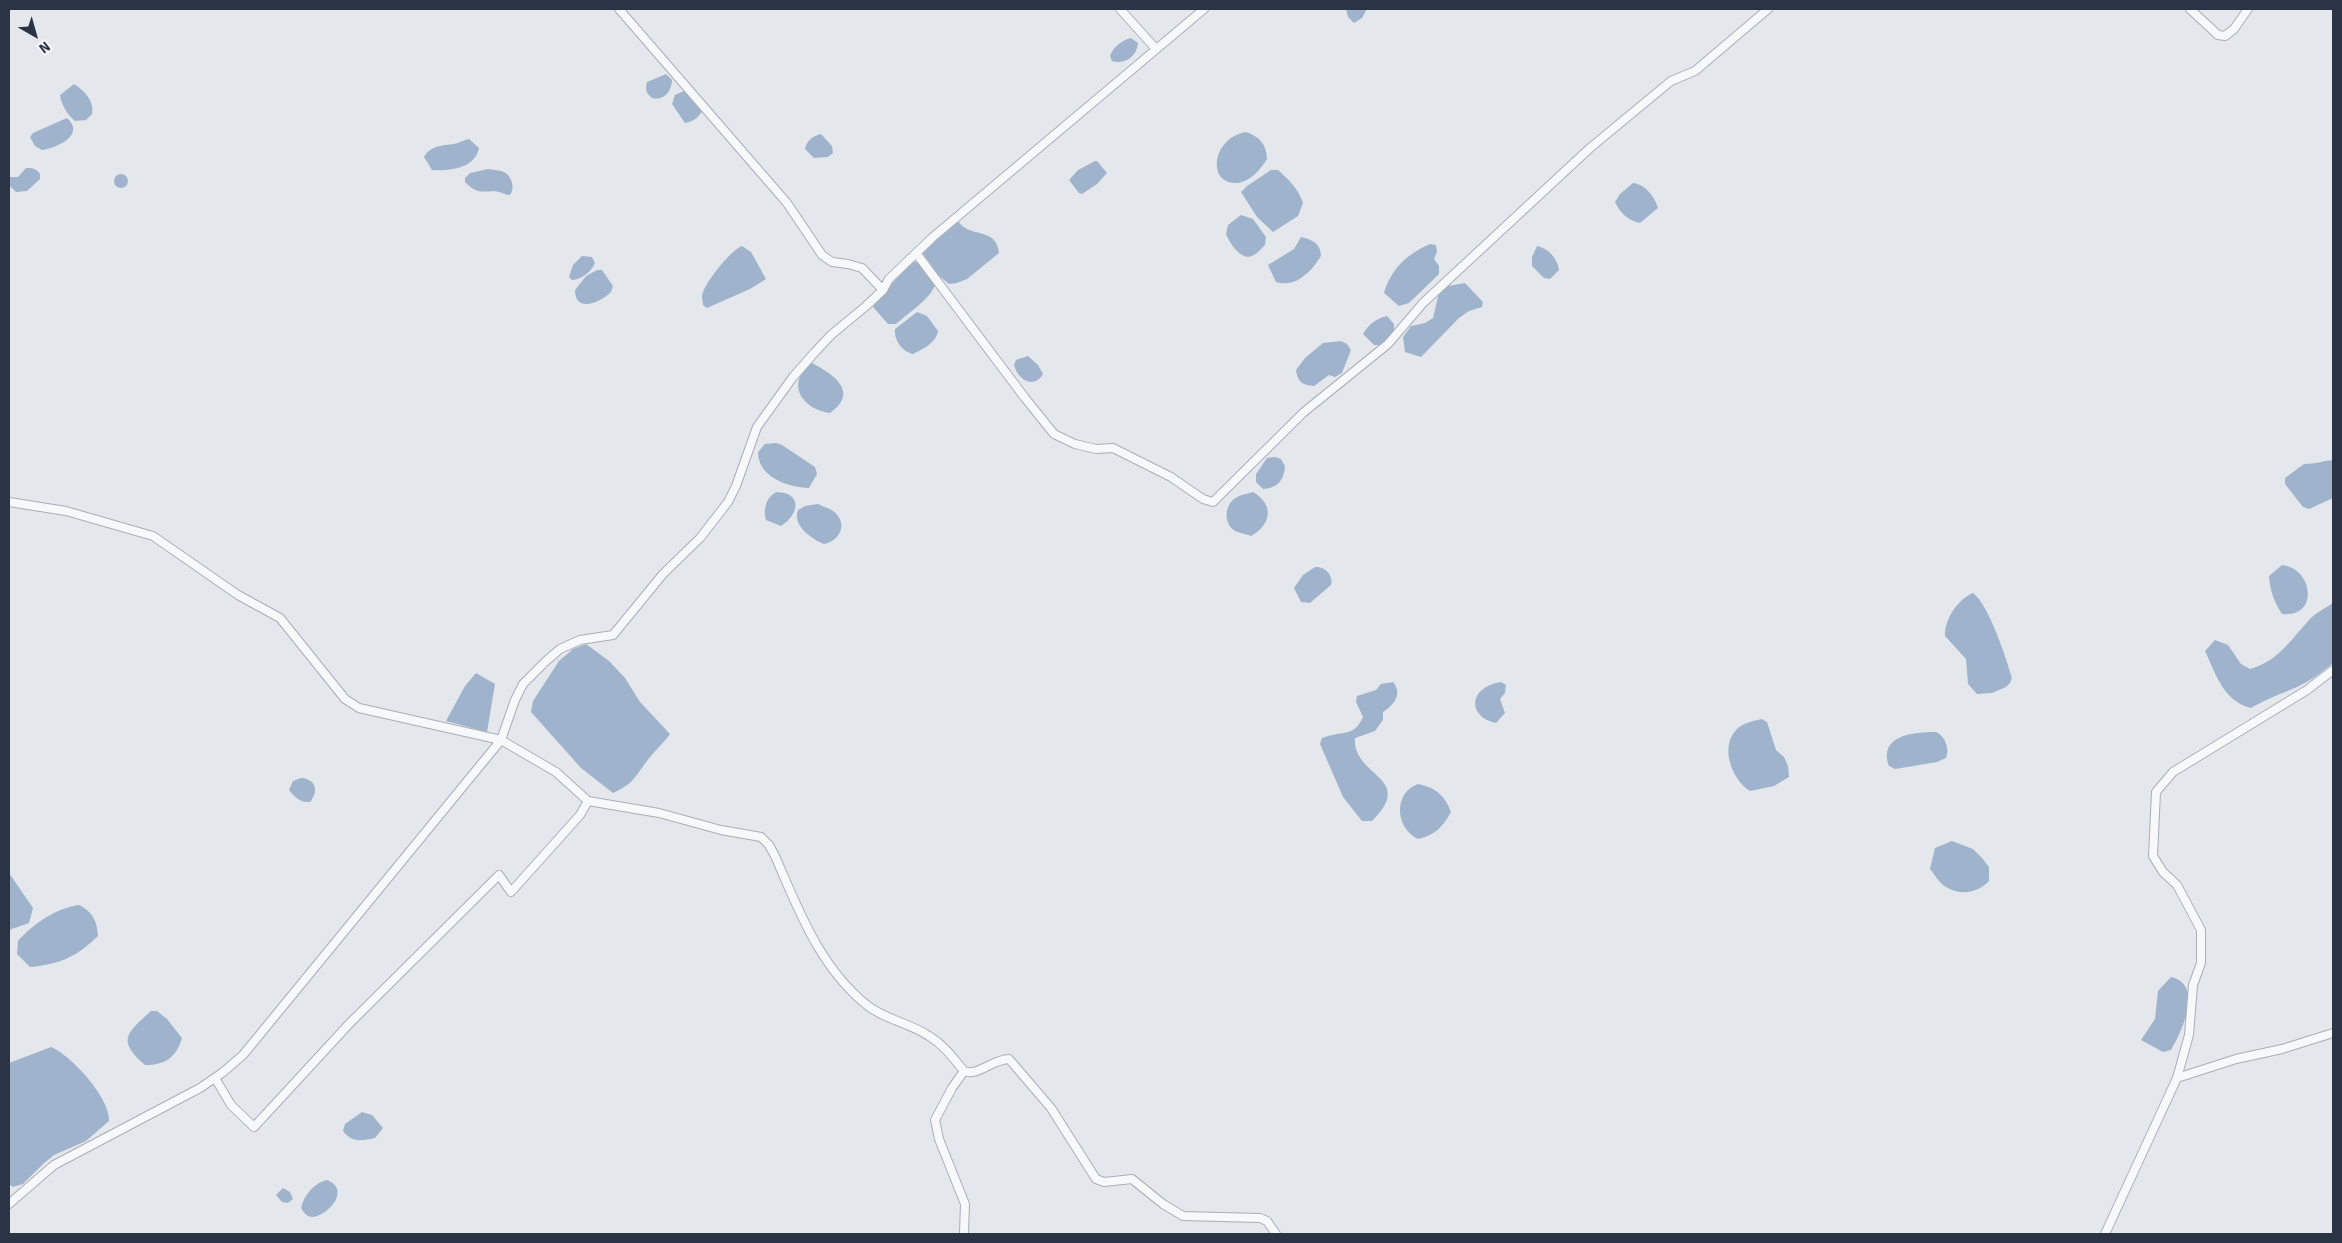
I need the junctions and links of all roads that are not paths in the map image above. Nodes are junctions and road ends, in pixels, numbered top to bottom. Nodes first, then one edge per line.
1 (619, 9) edge
2 (1120, 9) edge
3 (1204, 9) edge
4 (1768, 9) edge
5 (2190, 9) edge
6 (2248, 9) edge
7 (1156, 49) junction
8 (916, 253) junction
9 (883, 290) junction
10 (9, 502) edge
11 (2333, 670) edge
12 (501, 740) junction
13 (588, 801) junction
14 (2333, 1033) edge
15 (964, 1071) junction
16 (214, 1078) junction
17 (2177, 1078) junction
18 (9, 1204) edge
19 (964, 1234) edge
20 (1276, 1234) edge
21 (2105, 1234) edge

1 - 9 street
2 - 7 street
3 - 7 street
4 - 8 street
5 - 6 street
7 - 8 street
8 - 9 street
9 - 12 street
10 - 12 street
11 - 17 street
12 - 13 street
12 - 16 street
13 - 15 street
13 - 16 street
14 - 17 street
15 - 19 street
15 - 20 street
16 - 18 street
17 - 21 street

